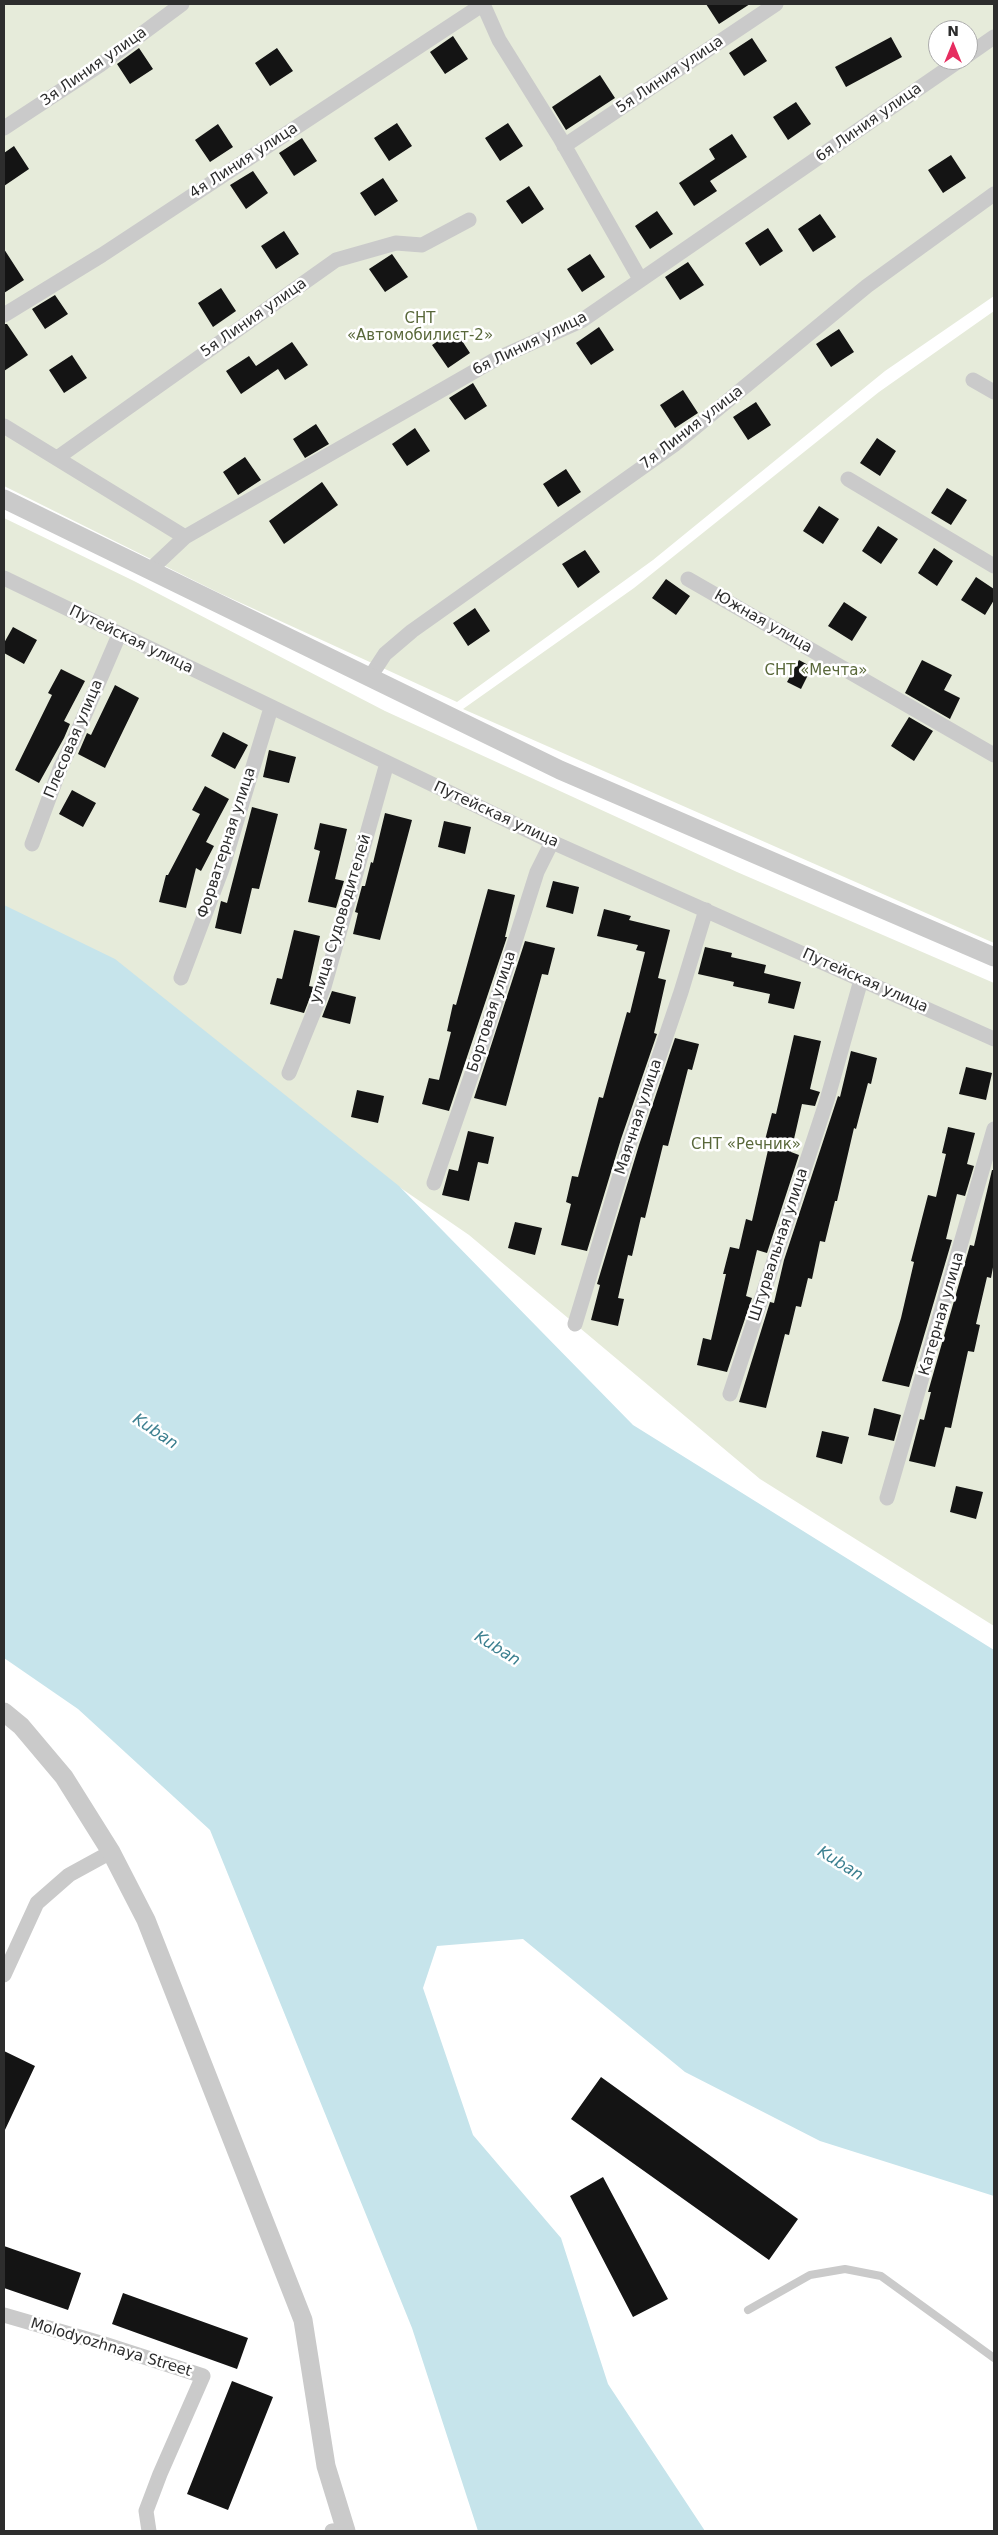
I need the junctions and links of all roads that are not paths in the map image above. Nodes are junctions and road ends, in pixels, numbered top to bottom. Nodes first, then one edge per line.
1 (182, 4) edge
2 (483, 4) edge
3 (776, 4) edge
4 (994, 37) edge
5 (978, 48) edge
6 (945, 70) edge
7 (4, 128) edge
8 (564, 146) junction
9 (994, 194) edge
10 (469, 220) dead end
11 (640, 279) junction
12 (4, 315) edge
13 (973, 380) dead end
14 (994, 392) edge
15 (4, 426) edge
16 (57, 458) junction
17 (848, 479) dead end
18 (4, 499) edge
19 (185, 537) junction
20 (994, 566) edge
21 (150, 570) junction
22 (4, 578) edge
23 (688, 579) dead end
24 (119, 635) junction
25 (370, 677) junction
26 (271, 708) junction
27 (994, 755) edge
28 (387, 763) junction
29 (552, 842) junction
30 (32, 844) dead end
31 (706, 910) junction
32 (994, 956) edge
33 (180, 978) dead end
34 (861, 980) junction
35 (994, 1039) edge
36 (289, 1073) dead end
37 (994, 1129) edge
38 (434, 1183) dead end
39 (576, 1324) dead end
40 (730, 1394) dead end
41 (887, 1498) dead end
42 (4, 1712) edge
43 (111, 1852) junction
44 (4, 1974) edge
45 (748, 2310) dead end
46 (4, 2314) edge
47 (994, 2358) edge
48 (149, 2531) edge
49 (341, 2531) edge

1 - 7 street, 3я Линия улица
2 - 8 street, 4я Линия улица
2 - 12 street, 4я Линия улица
3 - 8 street, 5я Линия улица
4 - 5 street
6 - 11 street, 6я Линия улица
8 - 11 street, 4я Линия улица
9 - 25 street, 7я Линия улица
10 - 16 street, 5я Линия улица
11 - 19 street, 6я Линия улица
13 - 14 street
15 - 16 street
16 - 19 street
17 - 20 street
18 - 21 street
19 - 21 street, 6я Линия улица
21 - 25 street
22 - 24 street, Путейская улица
23 - 27 street, Южная улица
24 - 26 street, Путейская улица
24 - 30 street, Плесовая улица
25 - 32 street
26 - 28 street, Путейская улица
26 - 33 street, Форватерная улица
28 - 29 street, Путейская улица
28 - 36 street, улица Судоводителей
29 - 31 street, Путейская улица
29 - 38 street, Бортовая улица
31 - 34 street, Путейская улица
31 - 39 street, Маячная улица
34 - 35 street, Путейская улица
34 - 40 street, Штурвальная улица
37 - 41 street, Катерная улица
42 - 43 street
43 - 44 street
43 - 49 street
45 - 47 lane
46 - 48 street, Molodyozhnaya Street

